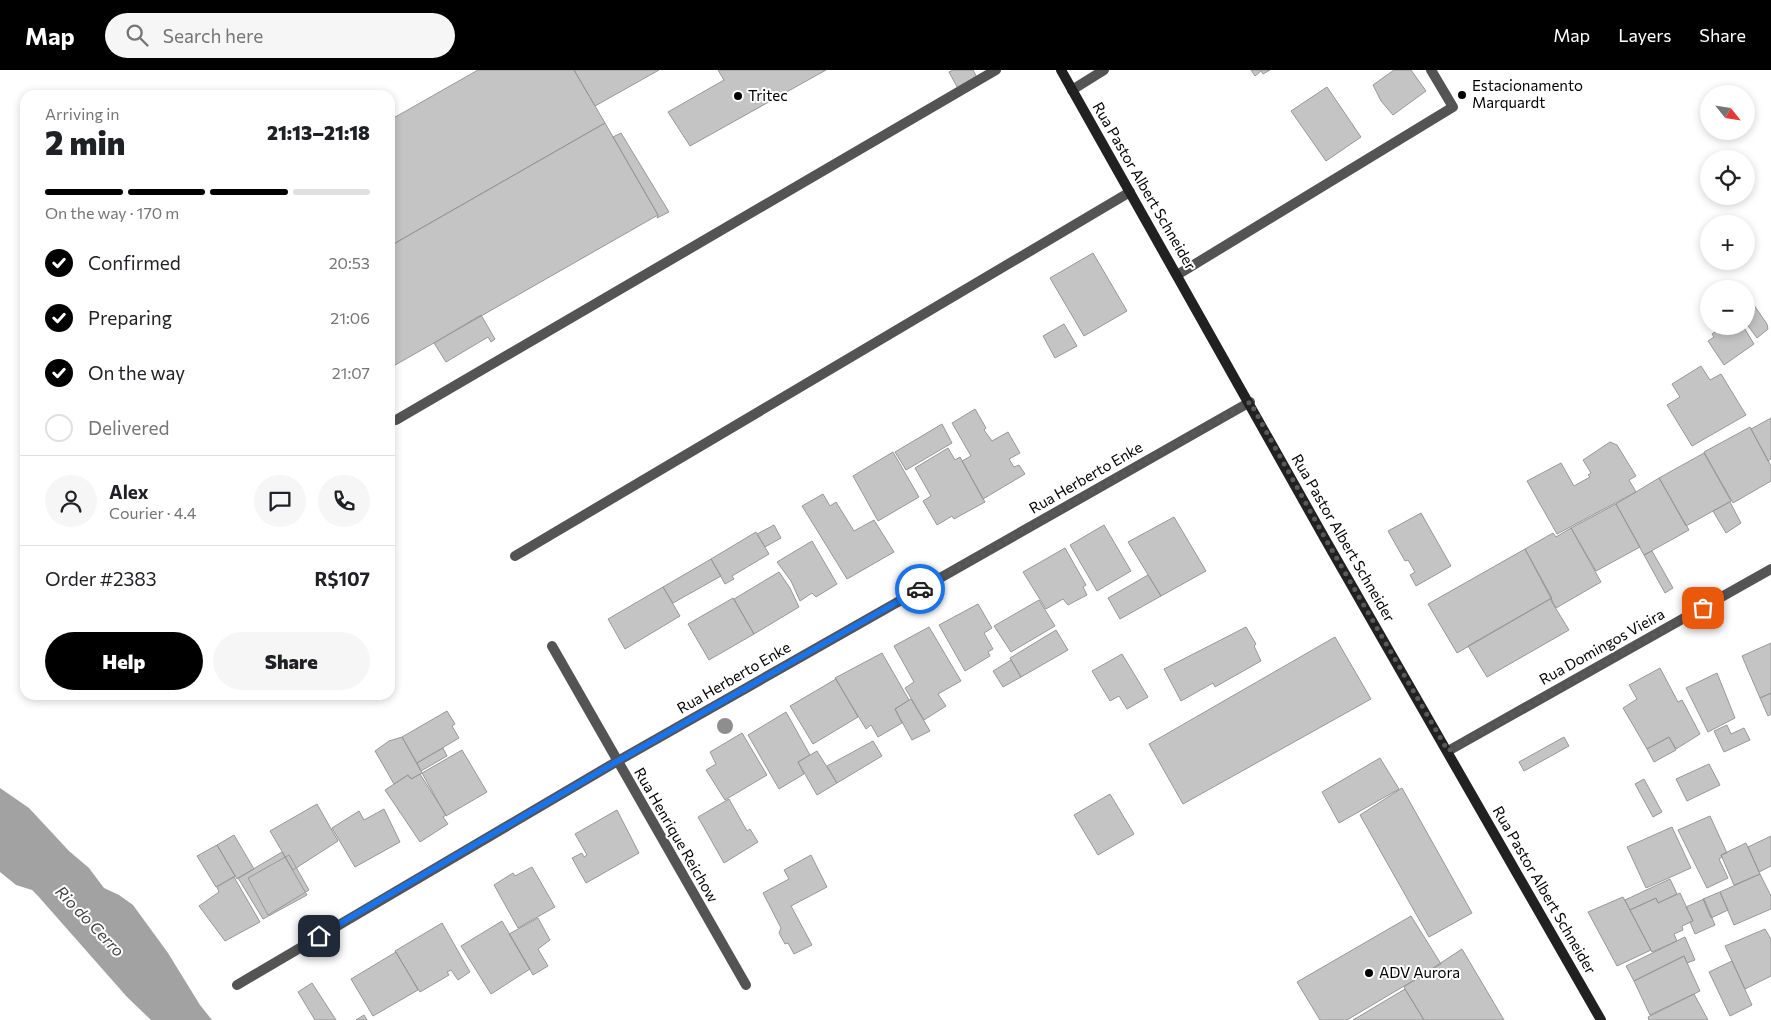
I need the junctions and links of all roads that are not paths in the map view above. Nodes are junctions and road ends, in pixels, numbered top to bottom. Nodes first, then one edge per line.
1 (996, 70) edge
2 (1061, 70) edge
3 (1104, 70) edge
4 (1431, 70) edge
5 (1072, 90) junction
6 (1130, 192) junction
7 (1177, 275) junction
8 (1250, 402) junction
9 (396, 420) dead end
10 (515, 556) dead end
11 (1771, 569) edge
12 (552, 646) dead end
13 (1448, 751) junction
14 (616, 762) junction
15 (237, 985) dead end
16 (746, 985) dead end
17 (1601, 1020) edge

1 - 9 street
2 - 5 main road, Rua Pastor Albert Schneider
3 - 5 street
4 - 7 street
5 - 6 main road, Rua Pastor Albert Schneider
6 - 7 main road, Rua Pastor Albert Schneider
6 - 10 street
7 - 8 main road, Rua Pastor Albert Schneider
8 - 13 main road, Rua Pastor Albert Schneider
8 - 14 street, Rua Herberto Enke
11 - 13 street, Rua Domingos Vieira
12 - 14 street, Rua Henrique Reichow
13 - 17 main road, Rua Pastor Albert Schneider
14 - 15 street, Rua Herberto Enke
14 - 16 street, Rua Henrique Reichow

